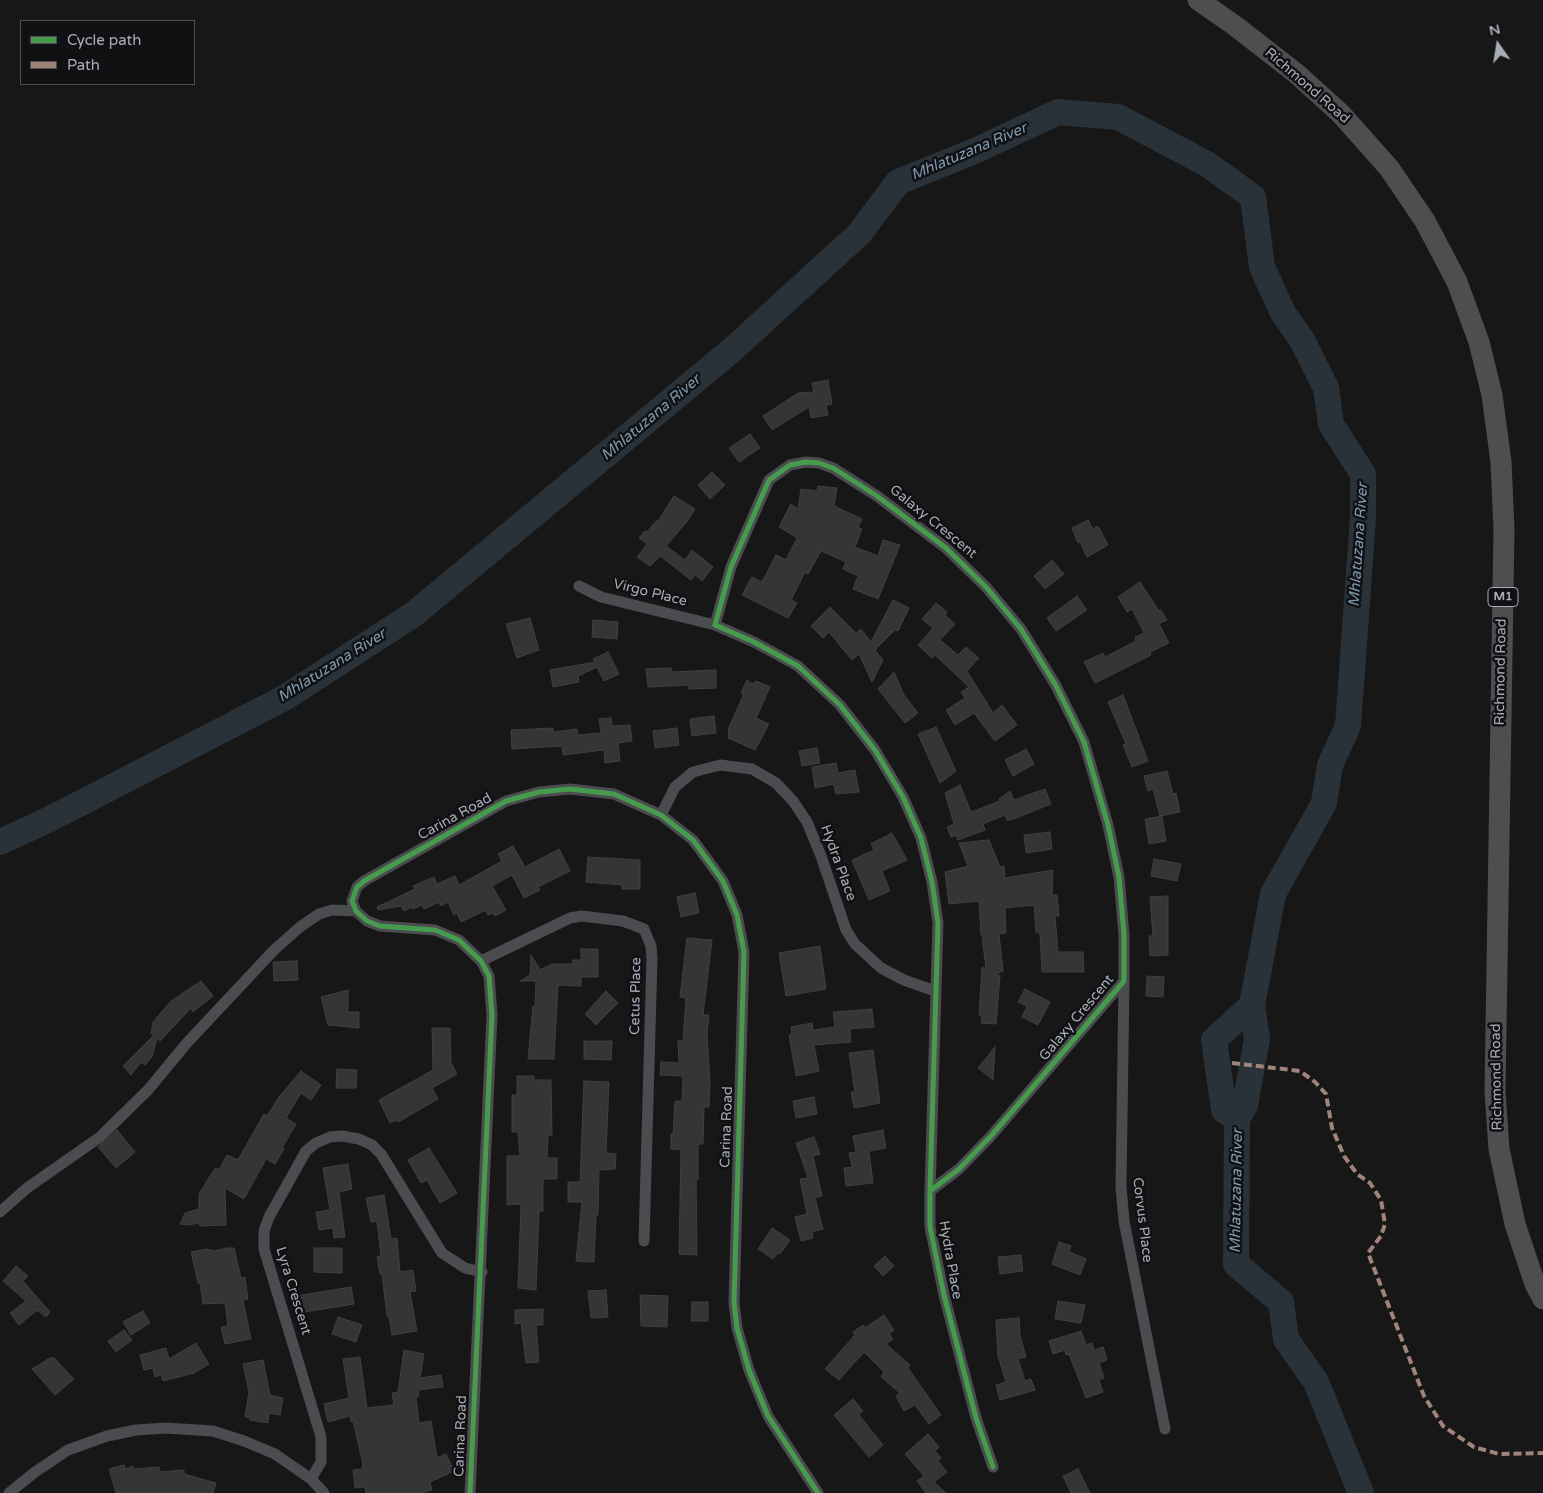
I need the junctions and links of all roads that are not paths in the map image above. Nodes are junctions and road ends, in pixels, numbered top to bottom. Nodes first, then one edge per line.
1 (1198, 0) edge
2 (579, 586) dead end
3 (715, 625) junction
4 (661, 815) junction
5 (356, 911) junction
6 (481, 961) junction
7 (1124, 981) junction
8 (935, 991) junction
9 (930, 1192) junction
10 (0, 1212) edge
11 (644, 1241) dead end
12 (482, 1272) junction
13 (1543, 1299) edge
14 (1165, 1429) dead end
15 (993, 1467) dead end
16 (311, 1479) junction
17 (9, 1493) edge
18 (324, 1493) edge
19 (470, 1493) edge
20 (818, 1493) edge

1 - 13 highway, Richmond Road / M1
2 - 3 street, Virgo Place
3 - 7 street, Galaxy Crescent
3 - 8 street
4 - 5 street, Carina Road
4 - 8 street, Hydra Place
4 - 20 street, Carina Road
5 - 6 street, Carina Road
5 - 10 street
6 - 11 street, Cetus Place
6 - 12 street, Carina Road
7 - 9 street, Galaxy Crescent
7 - 14 street, Corvus Place
8 - 9 street, Hydra Place
9 - 15 street, Hydra Place
12 - 16 street, Lyra Crescent
12 - 19 street, Carina Road
16 - 17 street
16 - 18 street

